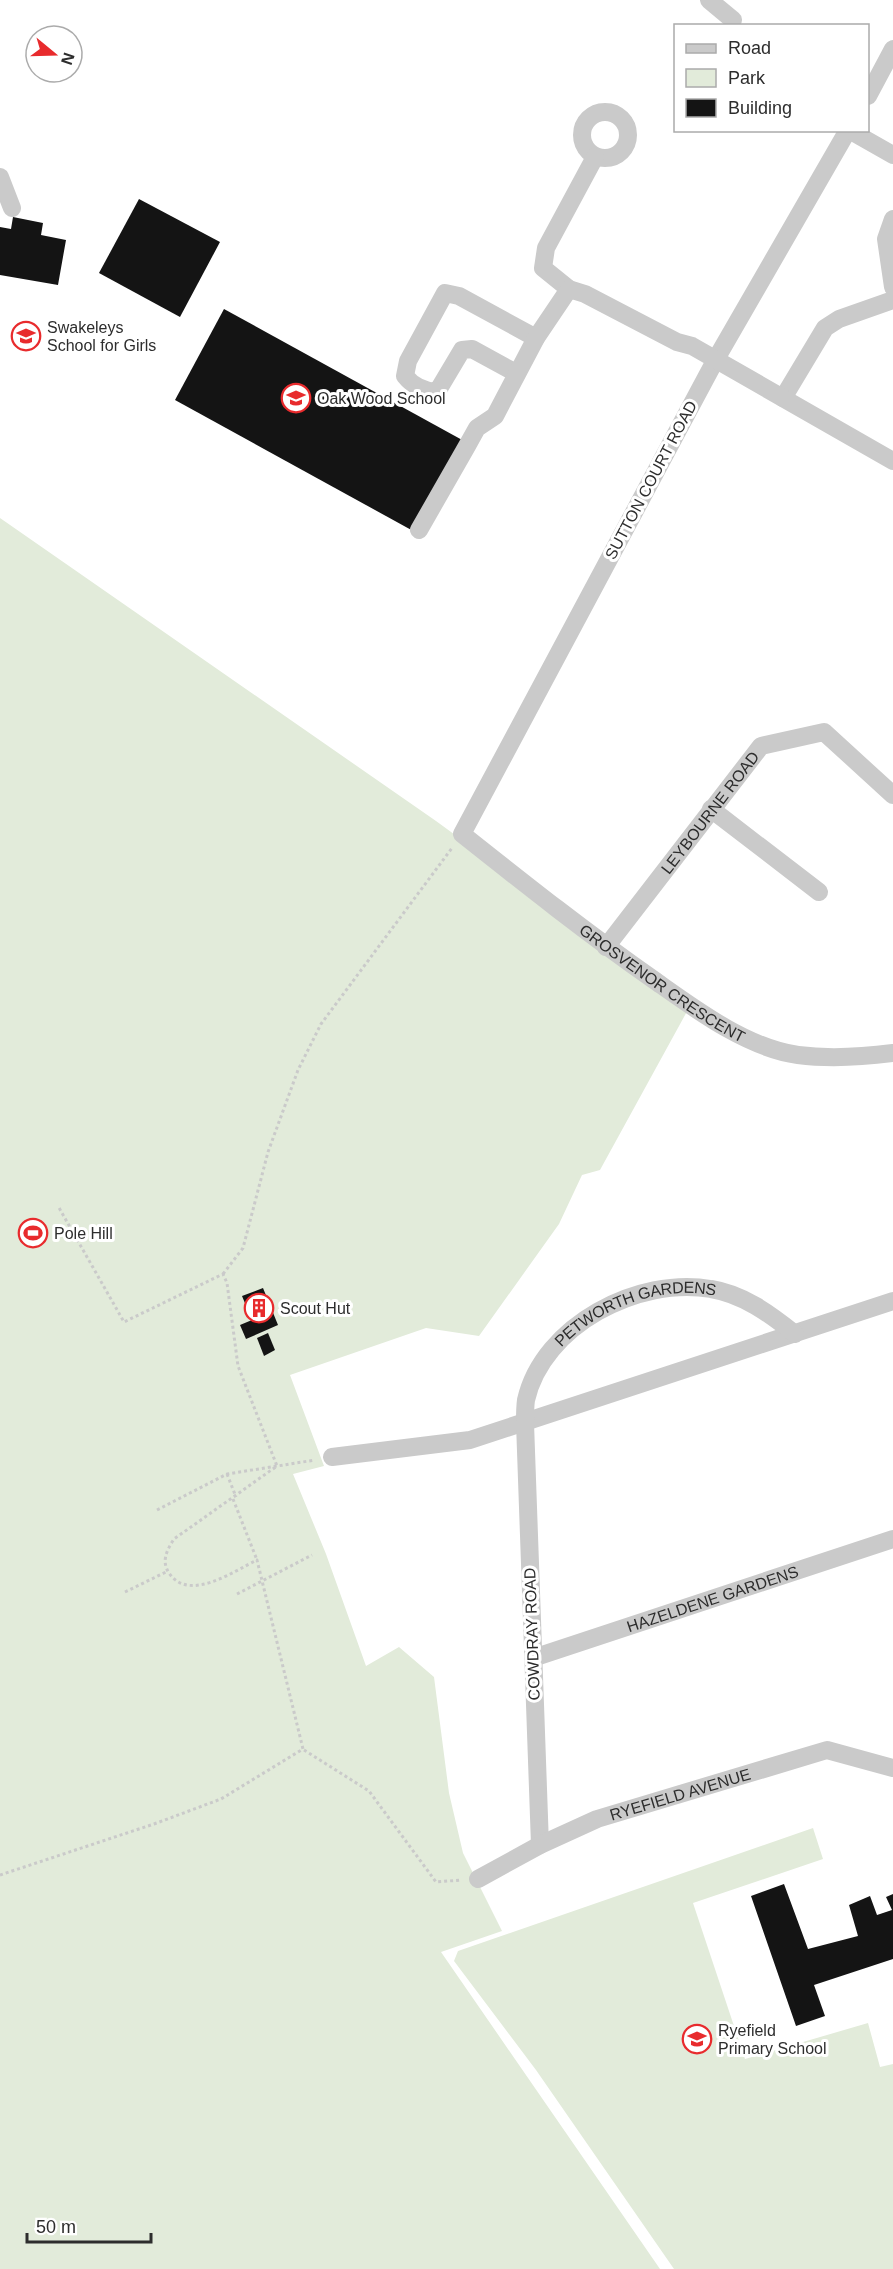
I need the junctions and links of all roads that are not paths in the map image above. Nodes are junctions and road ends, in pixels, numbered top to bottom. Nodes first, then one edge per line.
1 (709, 0) edge
2 (733, 20) dead end
3 (893, 49) edge
4 (869, 92) edge
5 (847, 132) edge
6 (852, 132) edge
7 (893, 155) edge
8 (596, 157) dead end
9 (0, 177) edge
10 (12, 208) dead end
11 (893, 219) edge
12 (893, 287) edge
13 (569, 289) junction
14 (893, 300) edge
15 (536, 338) junction
16 (716, 359) junction
17 (516, 373) junction
18 (783, 398) junction
19 (893, 460) edge
20 (419, 530) dead end
21 (893, 795) edge
22 (711, 809) junction
23 (462, 834) joint
24 (819, 892) dead end
25 (606, 947) junction
26 (893, 1053) edge
27 (893, 1301) edge
28 (795, 1334) junction
29 (525, 1423) junction
30 (332, 1457) road end
31 (893, 1539) edge
32 (533, 1658) junction
33 (893, 1768) edge
34 (540, 1845) junction
35 (478, 1879) road end

1 - 2 street
3 - 4 street
5 - 16 street, SUTTON COURT ROAD
6 - 7 street
8 - 13 street
9 - 10 street
11 - 12 street
13 - 15 street
13 - 16 street
14 - 18 street
15 - 17 street
15 - 17 street
16 - 18 street
16 - 23 street, SUTTON COURT ROAD
17 - 20 street
18 - 19 street
21 - 22 street, LEYBOURNE ROAD
22 - 24 street
22 - 25 street, LEYBOURNE ROAD
23 - 25 street, GROSVENOR CRESCENT
25 - 26 street, GROSVENOR CRESCENT
27 - 28 street
28 - 29 street
28 - 29 street, PETWORTH GARDENS
29 - 30 street
29 - 32 street, COWDRAY ROAD
31 - 32 street, HAZELDENE GARDENS
32 - 34 street, COWDRAY ROAD
33 - 34 street, RYEFIELD AVENUE
34 - 35 street, RYEFIELD AVENUE

